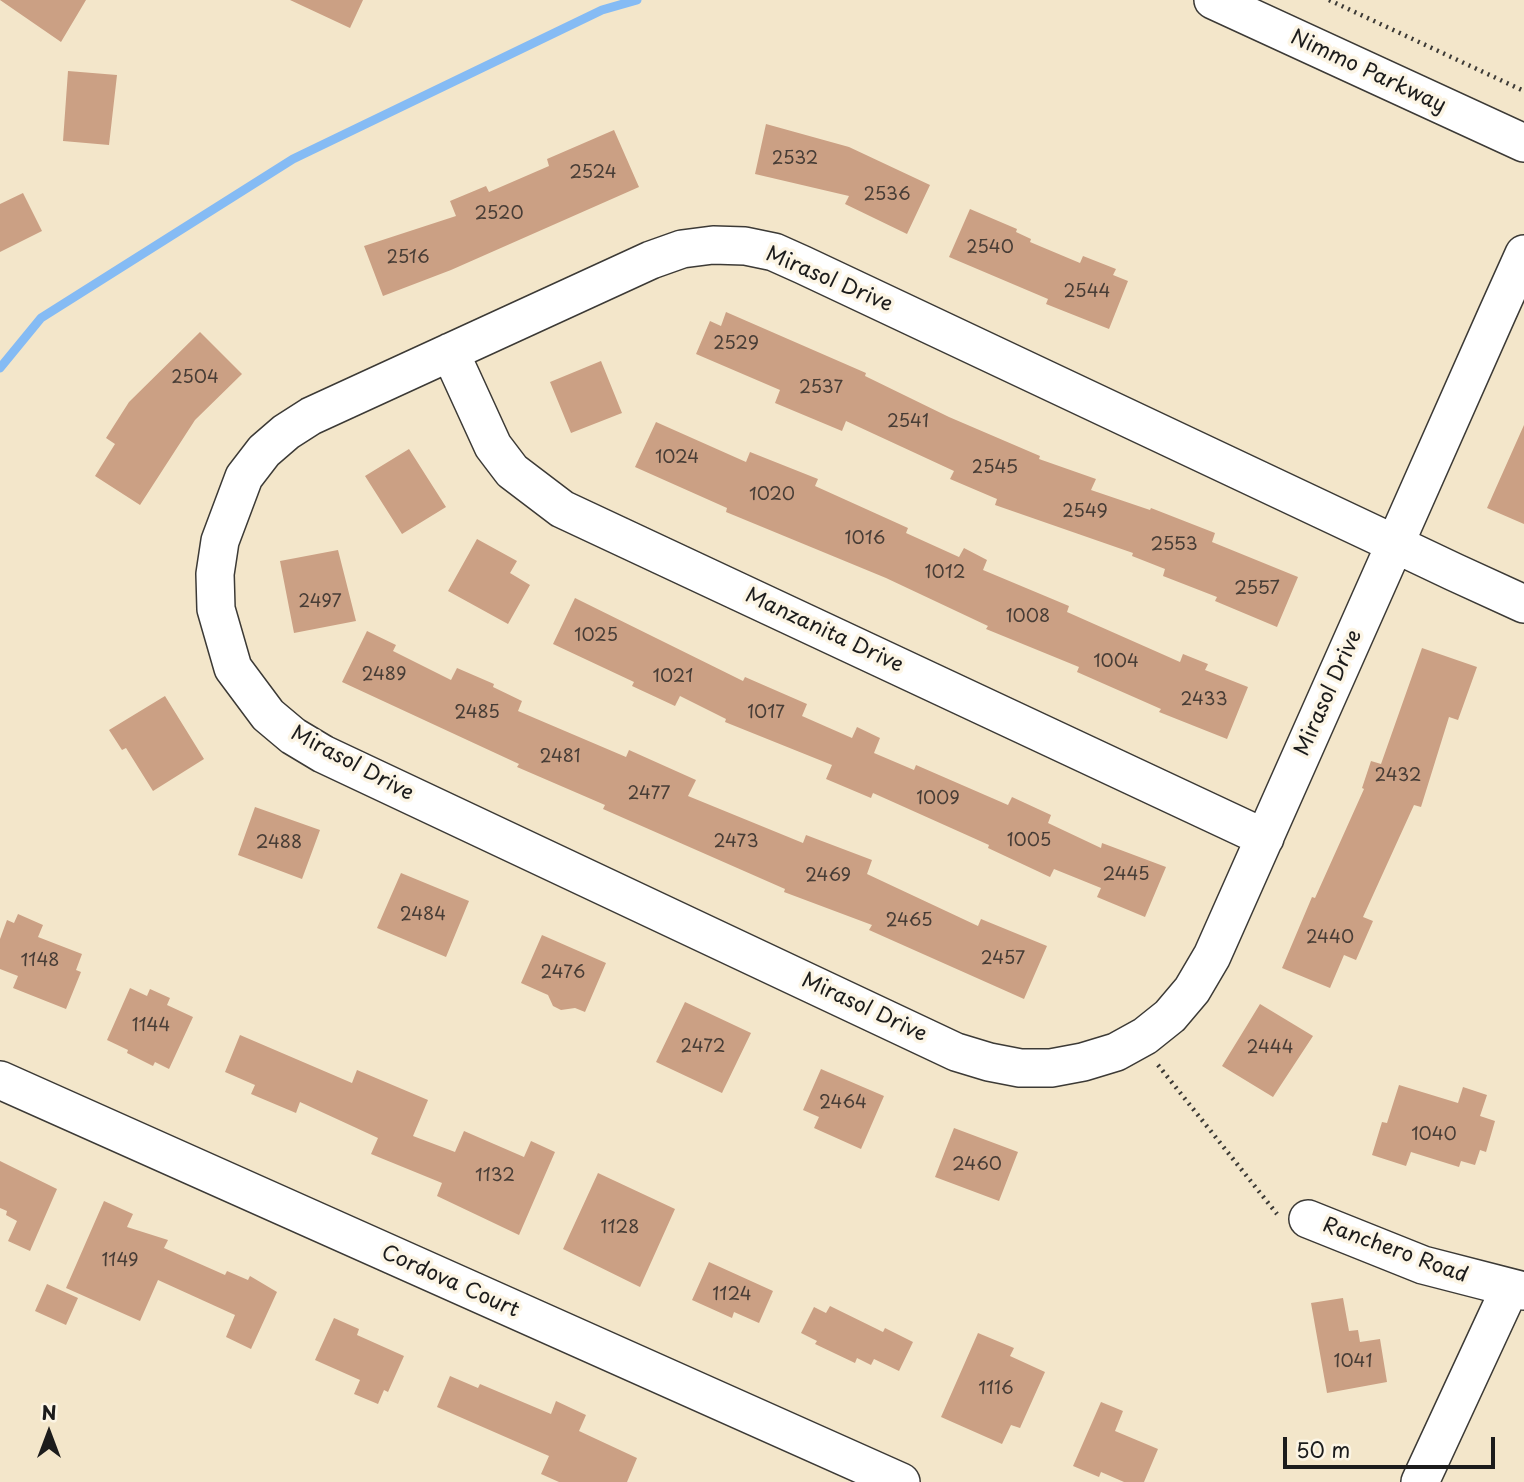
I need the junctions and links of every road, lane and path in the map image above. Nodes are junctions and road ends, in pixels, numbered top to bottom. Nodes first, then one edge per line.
1 (1213, 0) edge
2 (1329, 0) edge
3 (1524, 91) edge
4 (1524, 143) edge
5 (1524, 254) edge
6 (450, 352) junction
7 (1395, 544) junction
8 (1524, 604) edge
9 (1265, 838) junction
10 (1155, 1062) dead end
11 (0, 1080) edge
12 (1293, 1217) joint
13 (1517, 1290) edge
14 (901, 1482) edge
15 (1420, 1482) edge

1 - 4 street, Nimmo Parkway
2 - 3 path
5 - 7 street, Mirasol Drive
6 - 7 street, Mirasol Drive
6 - 9 street, Manzanita Drive
6 - 9 street, Mirasol Drive
7 - 8 street
7 - 9 street, Mirasol Drive
10 - 12 path
11 - 14 street, Cordova Court
12 - 13 street, Ranchero Road
13 - 15 street

